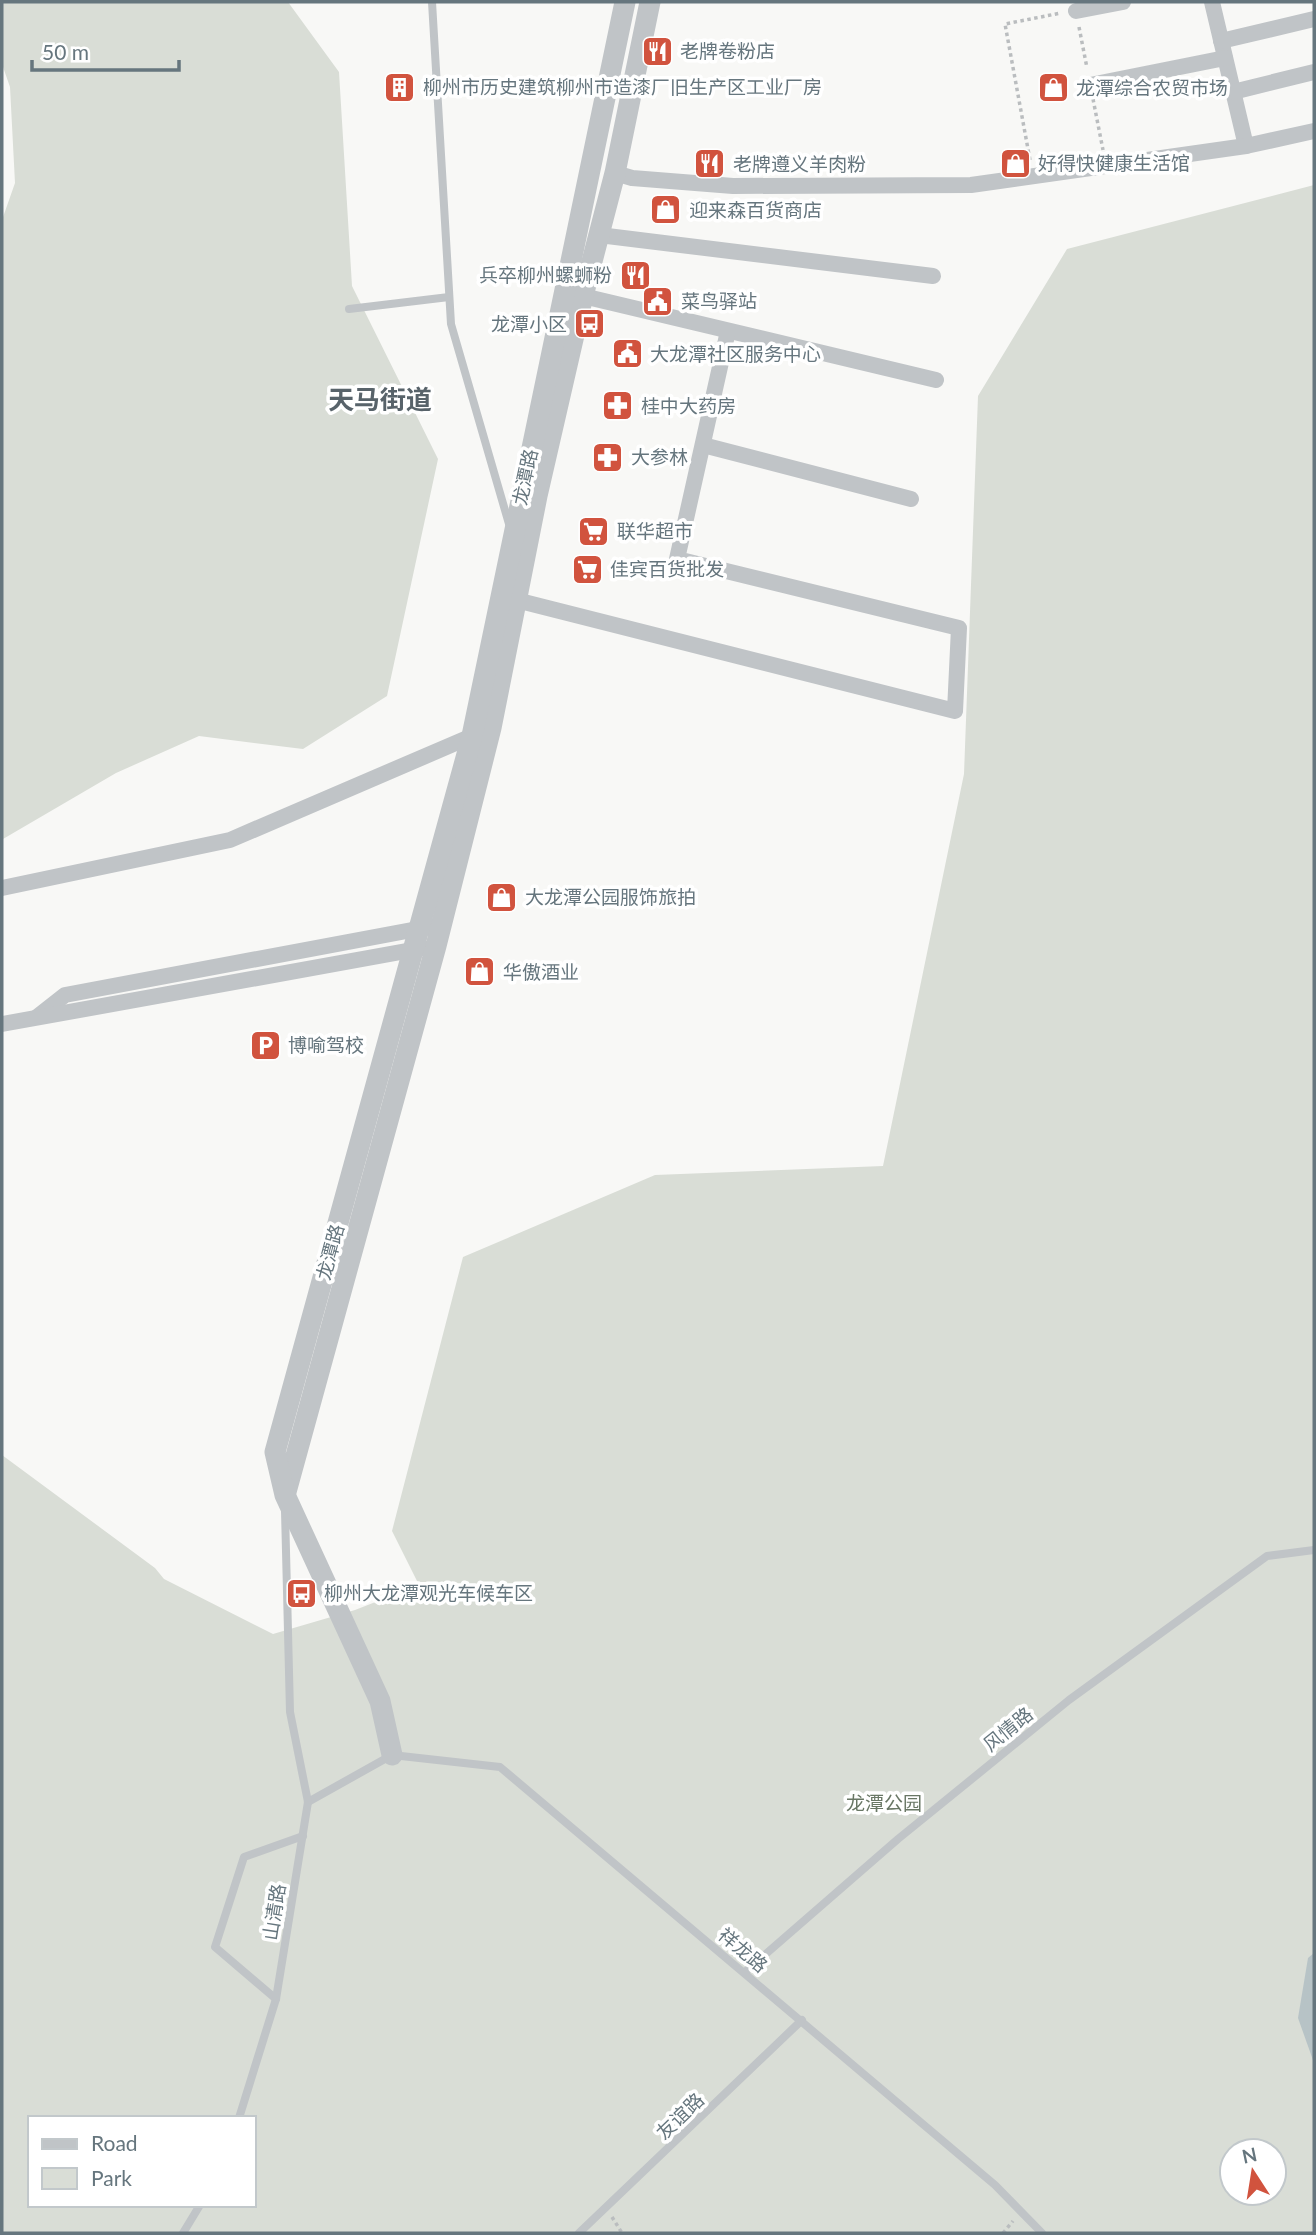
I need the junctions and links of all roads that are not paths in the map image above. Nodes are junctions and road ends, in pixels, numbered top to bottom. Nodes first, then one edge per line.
1 (432, 2) edge
2 (625, 2) edge
3 (650, 2) edge
4 (1123, 2) edge
5 (1212, 2) edge
6 (1076, 10) road end
7 (1314, 19) edge
8 (1221, 41) junction
9 (1225, 58) junction
10 (1314, 72) edge
11 (1090, 85) dead end
12 (1233, 92) junction
13 (1314, 131) edge
14 (1246, 146) junction
15 (615, 173) junction
16 (599, 235) junction
17 (933, 276) dead end
18 (583, 296) junction
19 (449, 297) junction
20 (349, 309) dead end
21 (728, 331) junction
22 (936, 380) dead end
23 (703, 445) junction
24 (911, 499) dead end
25 (513, 537) junction
26 (516, 600) junction
27 (481, 732) junction
28 (2, 888) edge
29 (430, 926) junction
30 (436, 946) junction
31 (414, 950) junction
32 (407, 1012) junction
33 (36, 1019) junction
34 (2, 1024) edge
35 (285, 1495) junction
36 (1314, 1550) edge
37 (392, 1755) junction
38 (308, 1802) junction
39 (303, 1836) junction
40 (745, 1972) junction
41 (276, 1999) junction
42 (802, 2020) junction
43 (240, 2116) edge
44 (199, 2207) edge
45 (183, 2233) edge
46 (579, 2233) edge
47 (1042, 2233) edge

1 - 19 lane
2 - 25 street, 龙潭路
3 - 15 street, 龙潭路
4 - 6 street
5 - 8 street
7 - 8 street
8 - 9 street
9 - 11 street
9 - 12 street
10 - 12 street
12 - 14 street
13 - 14 street
14 - 15 street
15 - 16 street, 龙潭路
16 - 17 street
16 - 18 street, 龙潭路
18 - 21 street
18 - 26 street, 龙潭路
19 - 20 lane
19 - 25 lane
21 - 22 street
21 - 23 street
23 - 24 street
23 - 26 street
25 - 27 street, 龙潭路
26 - 27 street, 龙潭路
27 - 28 street
27 - 29 street, 龙潭路
29 - 30 street, 龙潭路
29 - 31 street, 龙潭路
29 - 33 street
30 - 31 street
30 - 32 street, 龙潭路
31 - 32 street, 龙潭路
31 - 33 street
32 - 35 street, 龙潭路
33 - 34 street
35 - 37 street, 龙潭路
35 - 38 lane, 山清路
36 - 40 lane, 风情路
37 - 38 lane
37 - 40 lane, 祥龙路
38 - 39 lane, 山清路
39 - 41 lane, 山清路
39 - 41 lane
40 - 42 lane, 祥龙路
41 - 43 lane, 山清路
42 - 46 lane, 友谊路
42 - 47 lane, 祥龙路
44 - 45 lane

